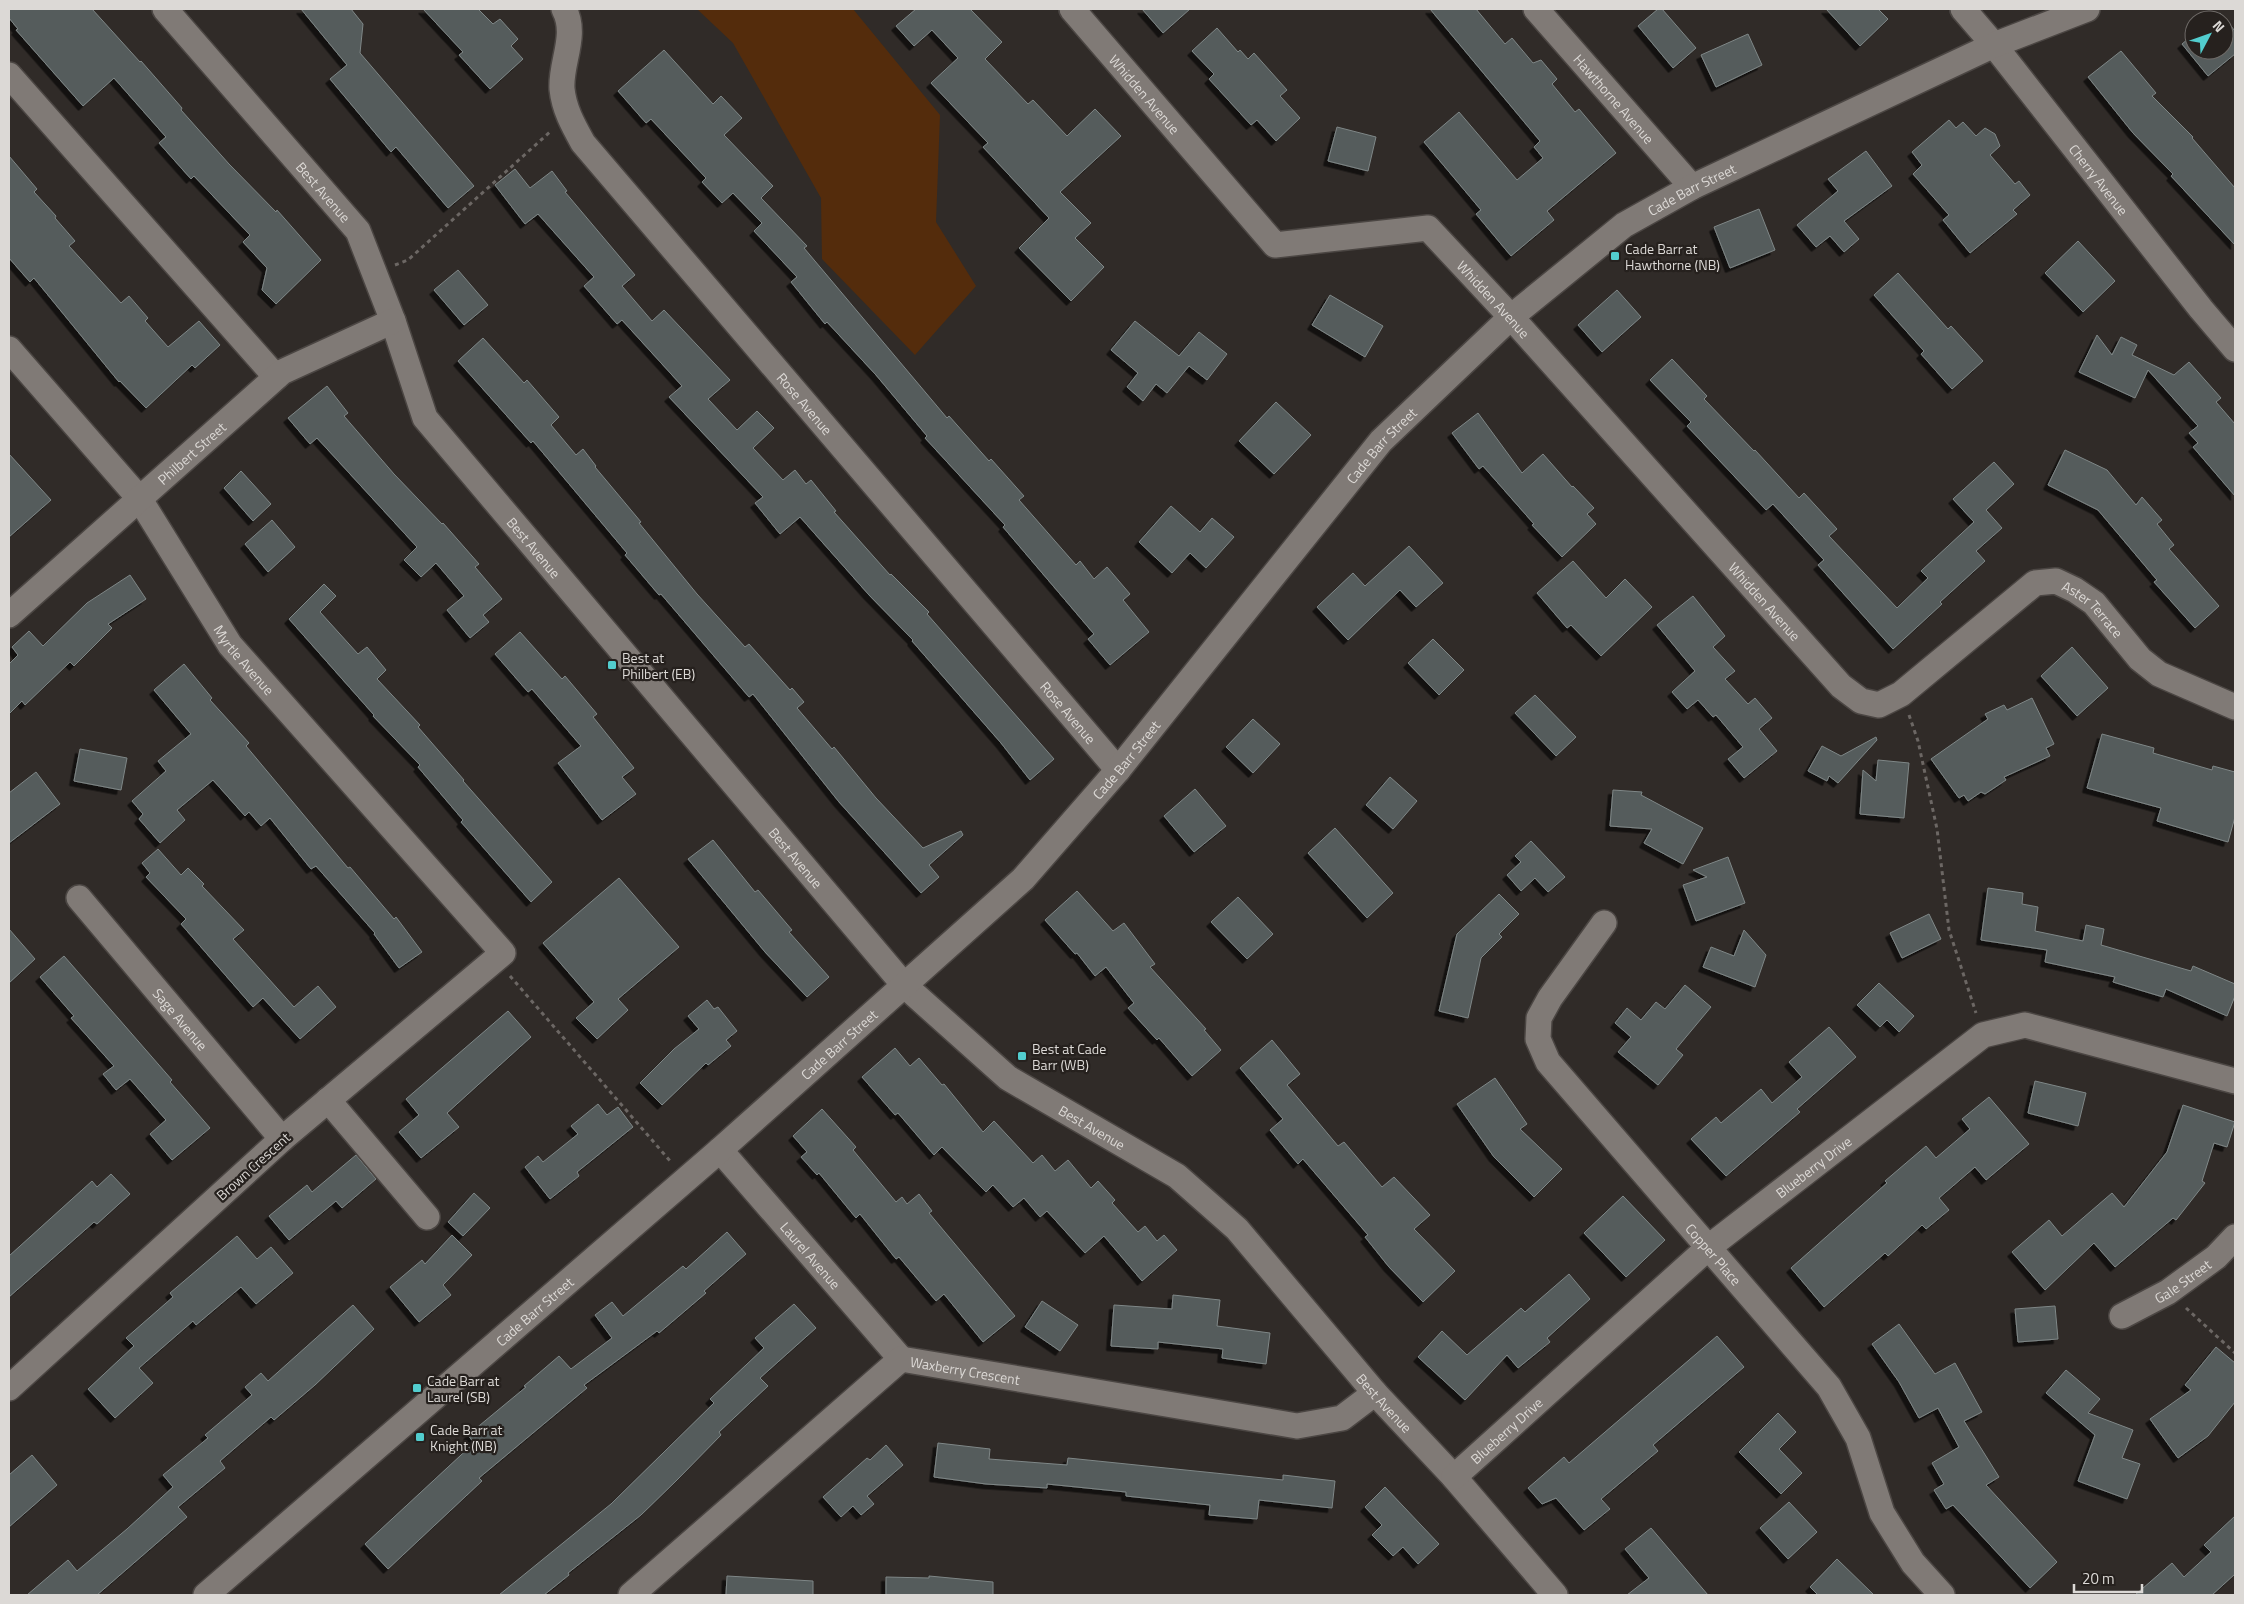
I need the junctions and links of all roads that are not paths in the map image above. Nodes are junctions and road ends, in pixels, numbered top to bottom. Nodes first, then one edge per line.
1 (165, 9) edge
2 (564, 9) edge
3 (1072, 9) edge
4 (1536, 9) edge
5 (1963, 9) edge
6 (2087, 9) edge
7 (1994, 45) junction
8 (9, 75) edge
9 (1692, 187) junction
10 (1511, 317) junction
11 (393, 321) junction
12 (9, 349) edge
13 (2235, 349) edge
14 (276, 377) junction
15 (139, 498) junction
16 (9, 616) edge
17 (1879, 705) joint
18 (2235, 707) edge
19 (1118, 770) junction
20 (79, 898) dead end
21 (1604, 922) dead end
22 (500, 956) joint
23 (904, 985) junction
24 (2235, 1081) edge
25 (328, 1100) junction
26 (282, 1139) junction
27 (720, 1150) junction
28 (427, 1217) dead end
29 (2235, 1237) edge
30 (1709, 1247) junction
31 (2122, 1316) dead end
32 (901, 1359) junction
33 (9, 1388) edge
34 (1375, 1393) junction
35 (1454, 1477) junction
36 (206, 1595) edge
37 (630, 1595) edge
38 (1555, 1595) edge
39 (1942, 1595) edge

1 - 11 street, Best Avenue
2 - 19 street, Rose Avenue
3 - 10 street, Whidden Avenue
4 - 9 street, Hawthorne Avenue
5 - 7 street, Cherry Avenue
6 - 7 street, Cade Barr Street
7 - 9 street, Cade Barr Street
7 - 13 street, Cherry Avenue
8 - 14 street
9 - 10 street, Cade Barr Street
10 - 17 street, Whidden Avenue
10 - 19 street, Cade Barr Street
11 - 14 street, Philbert Street
11 - 23 street, Best Avenue
12 - 15 street, Myrtle Avenue
14 - 15 street, Philbert Street
15 - 16 street, Philbert Street
15 - 22 street, Myrtle Avenue
17 - 18 street, Aster Terrace
19 - 23 street, Cade Barr Street
20 - 26 street, Sage Avenue
21 - 30 street, Copper Place
22 - 25 street, Brown Crescent
23 - 27 street, Cade Barr Street
23 - 34 street, Best Avenue
24 - 30 street, Blueberry Drive
25 - 26 street, Brown Crescent
25 - 28 street
26 - 33 street, Brown Crescent
27 - 32 street, Laurel Avenue
27 - 36 street, Cade Barr Street
29 - 31 street, Gale Street
30 - 35 street, Blueberry Drive
30 - 39 street, Copper Place
32 - 34 street, Waxberry Crescent
32 - 37 street, Waxberry Crescent
34 - 35 street, Best Avenue
35 - 38 street, Best Avenue

